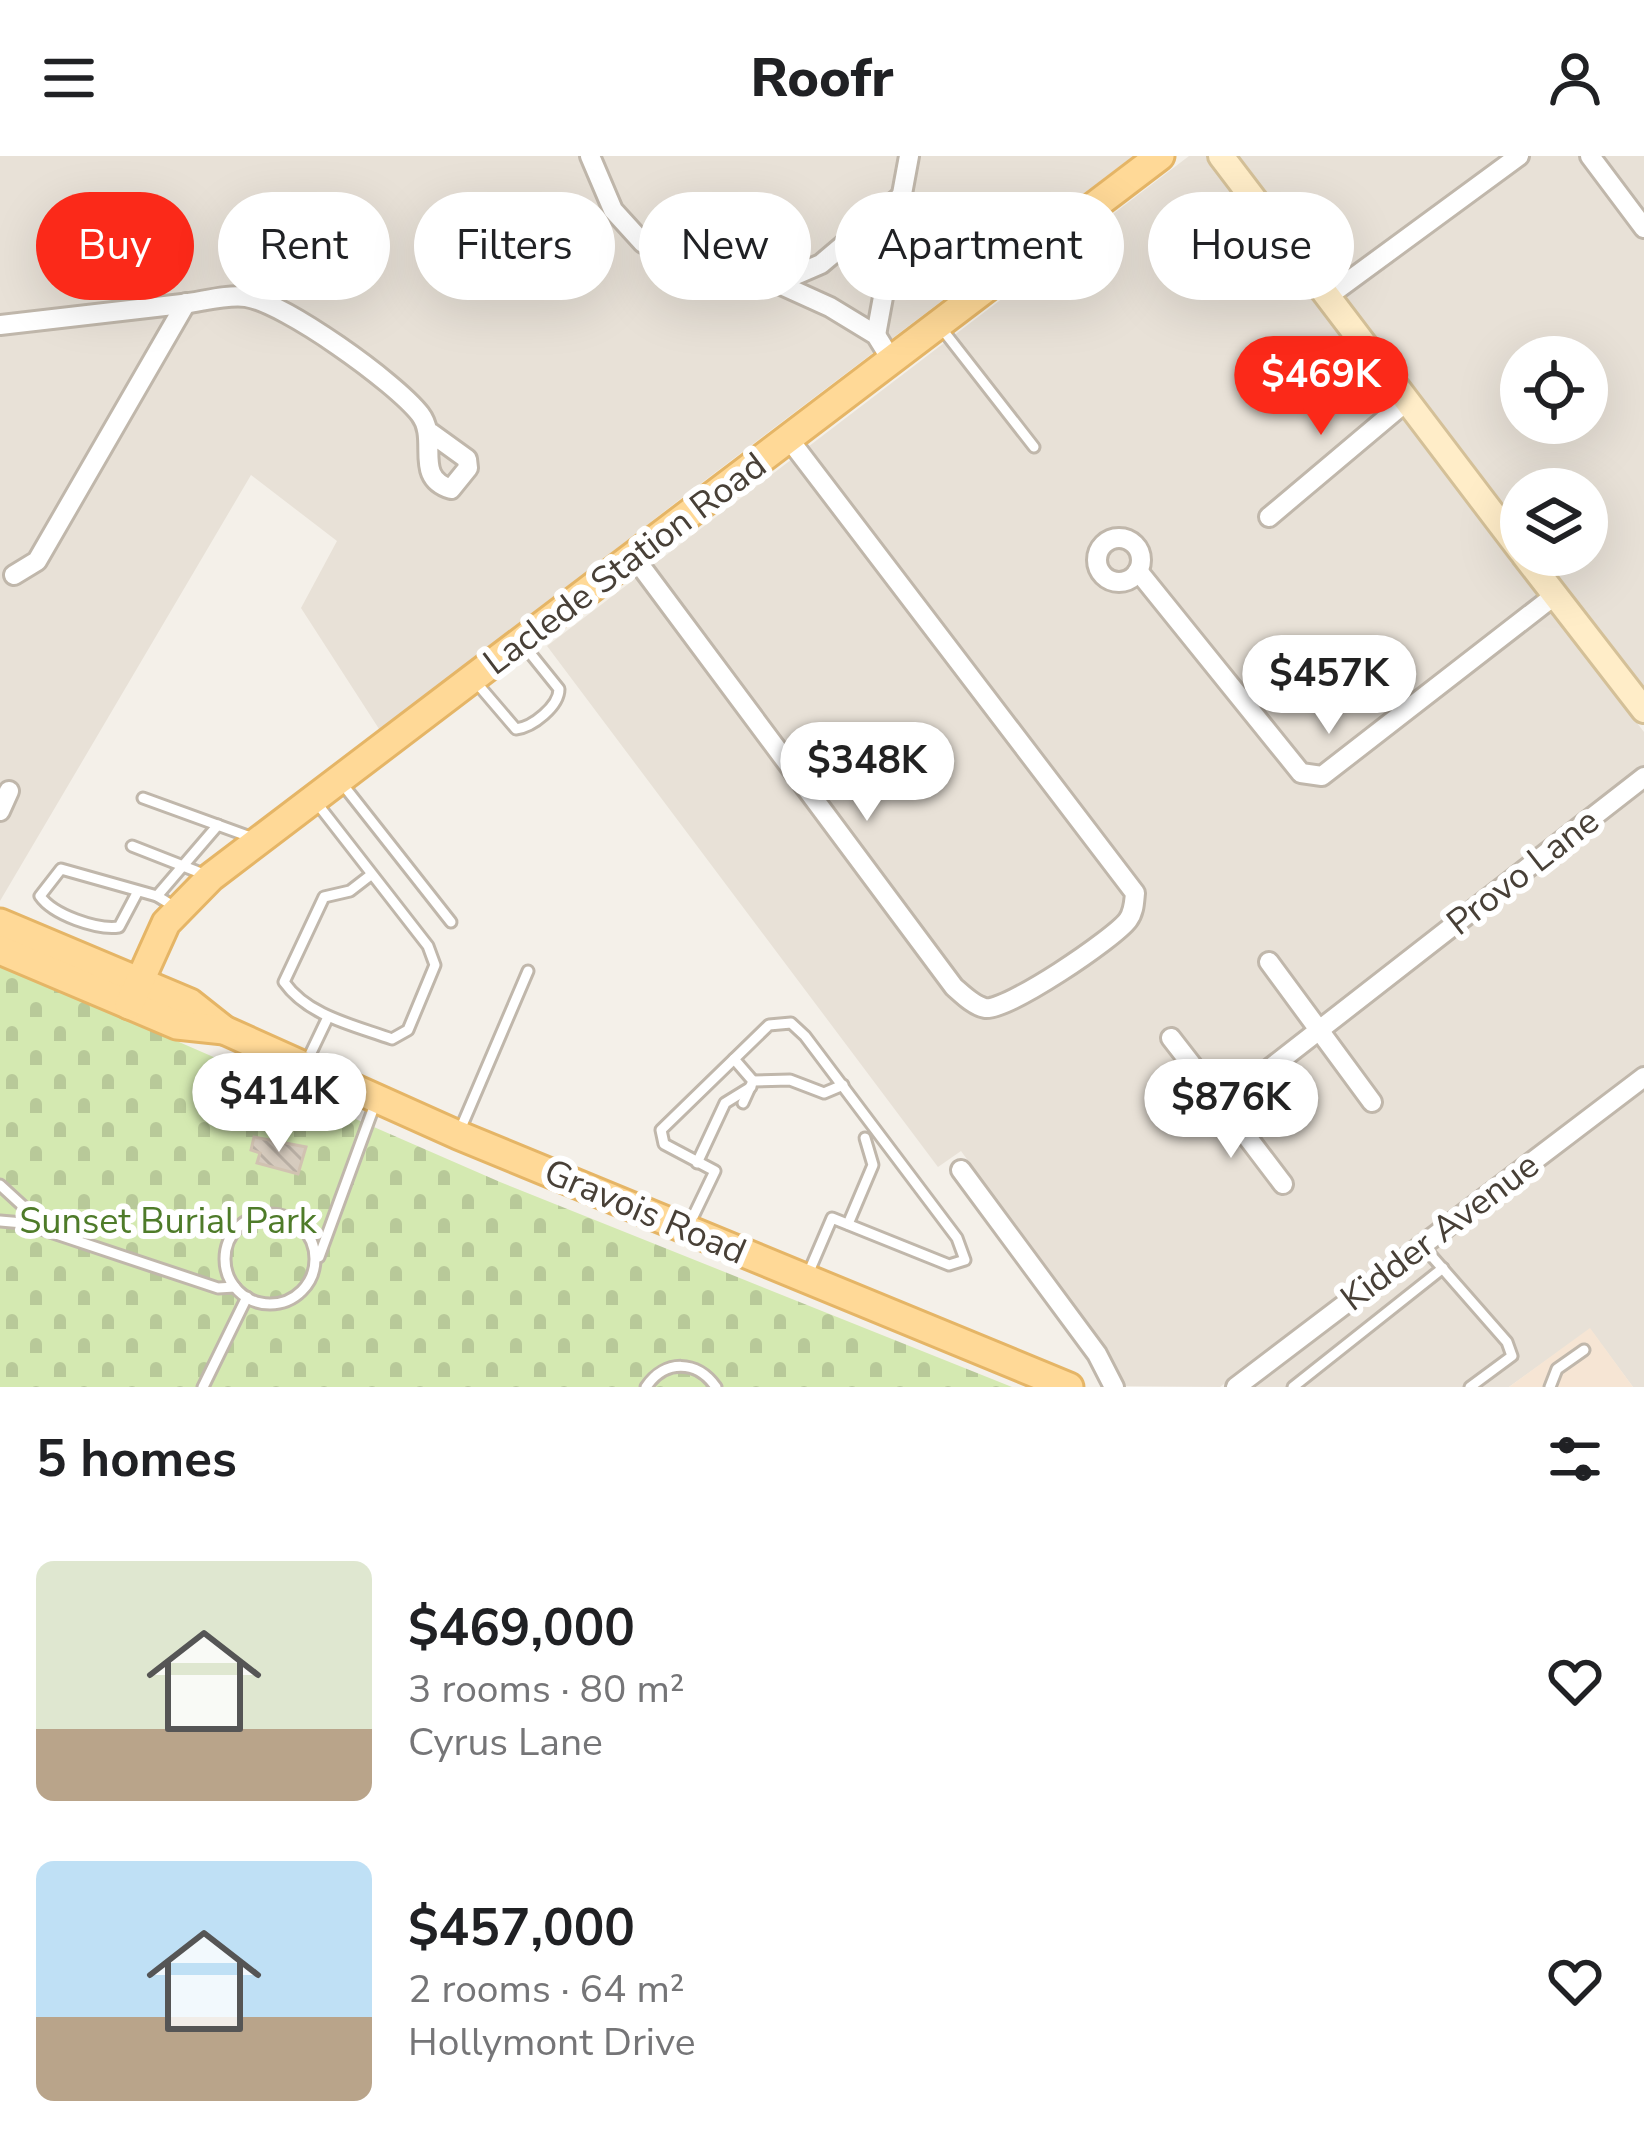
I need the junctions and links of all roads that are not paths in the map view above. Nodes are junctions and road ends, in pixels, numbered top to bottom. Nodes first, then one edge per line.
1 (590, 156) edge
2 (909, 156) edge
3 (1160, 156) edge
4 (1221, 156) edge
5 (1519, 156) edge
6 (1590, 156) edge
7 (900, 192) edge
8 (1248, 192) edge
9 (1644, 228) edge
10 (639, 239) edge
11 (1354, 277) edge
12 (811, 298) edge
13 (882, 300) edge
14 (1329, 300) edge
15 (186, 303) junction
16 (0, 325) edge
17 (938, 325) junction
18 (876, 335) junction
19 (892, 361) junction
20 (1408, 400) junction
21 (431, 434) dead end
22 (789, 439) junction
23 (1034, 447) dead end
24 (1269, 517) dead end
25 (1500, 523) edge
26 (634, 557) junction
27 (1138, 571) dead end
28 (14, 575) dead end
29 (1539, 576) edge
30 (1554, 596) junction
31 (522, 643) junction
32 (473, 680) junction
33 (1644, 710) edge
34 (1644, 777) edge
35 (340, 781) junction
36 (9, 791) dead end
37 (143, 798) dead end
38 (315, 800) junction
39 (0, 811) edge
40 (218, 825) junction
41 (261, 841) junction
42 (132, 846) dead end
43 (198, 872) junction
44 (372, 874) junction
45 (137, 893) junction
46 (167, 902) junction
47 (47, 906) junction
48 (0, 922) edge
49 (451, 922) dead end
50 (159, 935) junction
51 (32, 936) junction
52 (0, 950) edge
53 (1269, 962) dead end
54 (100, 964) junction
55 (528, 971) dead end
56 (134, 993) junction
57 (328, 1017) junction
58 (1318, 1032) junction
59 (1171, 1038) dead end
60 (734, 1059) junction
61 (305, 1066) junction
62 (1644, 1077) edge
63 (752, 1084) junction
64 (843, 1085) junction
65 (377, 1099) junction
66 (1372, 1102) dead end
67 (743, 1103) dead end
68 (1223, 1105) junction
69 (871, 1124) junction
70 (458, 1135) junction
71 (865, 1138) junction
72 (721, 1156) dead end
73 (856, 1157) dead end
74 (698, 1162) junction
75 (961, 1170) dead end
76 (715, 1171) junction
77 (1283, 1184) dead end
78 (0, 1185) edge
79 (838, 1204) dead end
80 (832, 1218) junction
81 (0, 1221) edge
82 (848, 1224) junction
83 (687, 1229) junction
84 (52, 1233) junction
85 (1423, 1245) junction
86 (316, 1266) junction
87 (1443, 1268) junction
88 (806, 1280) junction
89 (235, 1287) junction
90 (247, 1297) junction
91 (1585, 1350) dead end
92 (203, 1387) edge
93 (646, 1387) edge
94 (716, 1387) edge
95 (1069, 1387) edge
96 (1114, 1387) edge
97 (1236, 1387) edge
98 (1292, 1387) edge
99 (1471, 1387) edge
100 (1550, 1387) edge

1 - 10 street
2 - 7 street
3 - 17 main road, Laclede Station Road
4 - 8 street
5 - 11 street
6 - 9 street
12 - 18 street
13 - 18 street
14 - 20 street
15 - 16 street
15 - 21 street
15 - 28 street
17 - 19 main road, Laclede Station Road
17 - 23 lane
18 - 19 street
19 - 22 main road, Laclede Station Road
20 - 24 street
20 - 25 street
22 - 26 main road, Laclede Station Road
22 - 26 street
26 - 31 main road, Laclede Station Road
27 - 30 street
29 - 30 street
30 - 33 street
31 - 32 main road, Laclede Station Road
31 - 32 lane
32 - 35 main road, Laclede Station Road
34 - 58 street, Provo Lane
35 - 38 main road, Laclede Station Road
35 - 49 lane
36 - 39 street
37 - 40 lane
38 - 41 main road, Laclede Station Road
38 - 44 lane
40 - 41 lane
40 - 43 lane
41 - 43 main road, Laclede Station Road
42 - 43 lane
43 - 46 main road, Laclede Station Road
44 - 57 lane
44 - 57 lane
45 - 46 lane
45 - 47 lane
45 - 47 lane
46 - 50 main road, Laclede Station Road
47 - 51 lane
48 - 51 main road, Gravois Road
50 - 54 main road
50 - 56 main road, Laclede Station Road
51 - 54 main road, Gravois Road
52 - 56 main road, Gravois Road
53 - 58 street
54 - 56 main road, Gravois Road
55 - 70 lane
56 - 61 main road, Gravois Road
57 - 61 lane
58 - 66 street
58 - 68 street, Provo Lane
59 - 68 street
60 - 63 lane
60 - 64 lane
60 - 74 lane
61 - 65 main road, Gravois Road
62 - 85 street, Kidder Avenue
63 - 64 lane
63 - 67 lane
63 - 74 lane
64 - 69 lane
65 - 70 main road, Gravois Road
65 - 86 lane
68 - 77 street
69 - 71 lane
69 - 82 lane
70 - 83 main road, Gravois Road
71 - 73 lane
71 - 82 lane
72 - 76 lane
74 - 76 lane
75 - 96 street
76 - 83 lane
78 - 84 lane
79 - 80 lane
80 - 82 lane
80 - 88 lane
81 - 84 lane
83 - 88 main road, Gravois Road
84 - 89 lane
85 - 87 lane
85 - 97 street, Kidder Avenue
86 - 89 lane
86 - 90 lane
87 - 98 lane
87 - 99 lane
88 - 95 main road, Gravois Road
89 - 90 lane
90 - 92 lane
91 - 100 lane
93 - 94 lane

